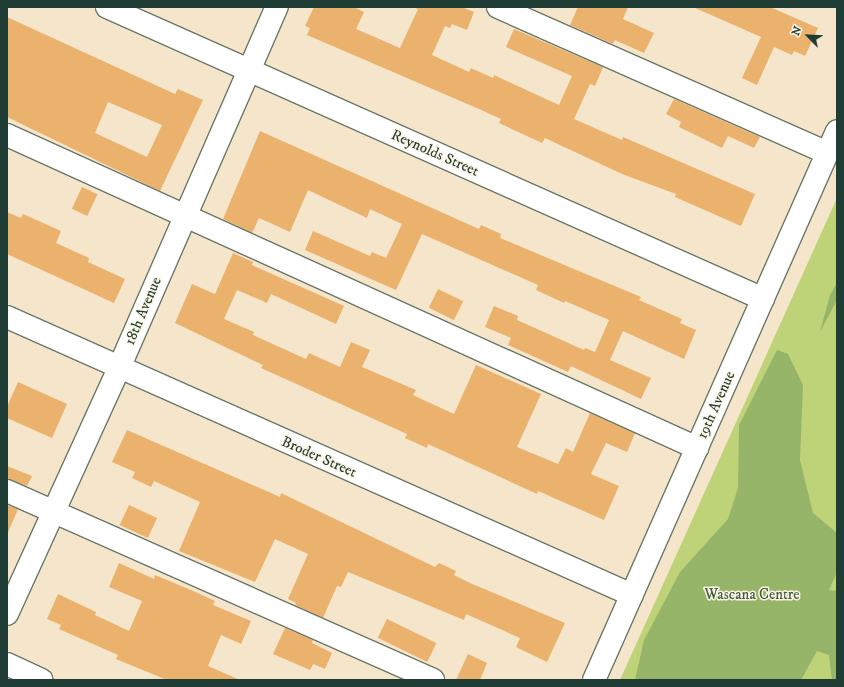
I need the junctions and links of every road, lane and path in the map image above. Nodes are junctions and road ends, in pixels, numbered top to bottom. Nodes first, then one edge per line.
1 (107, 7) edge
2 (277, 7) edge
3 (498, 7) edge
4 (249, 70) junction
5 (837, 131) edge
6 (7, 135) edge
7 (827, 153) junction
8 (184, 216) junction
9 (763, 299) junction
10 (7, 317) edge
11 (119, 368) junction
12 (697, 448) junction
13 (7, 492) edge
14 (52, 512) junction
15 (632, 595) junction
16 (7, 614) edge
17 (7, 664) edge
18 (42, 680) edge
19 (433, 680) edge
20 (594, 680) edge

1 - 4 street, Reynolds Street
2 - 4 street, 18th Avenue
3 - 7 street
4 - 8 street, 18th Avenue
4 - 9 street, Reynolds Street
5 - 7 street, 19th Avenue
6 - 8 street
7 - 9 street, 19th Avenue
8 - 11 street, 18th Avenue
8 - 12 street
9 - 12 street, 19th Avenue
10 - 11 street, Broder Street
11 - 14 street, 18th Avenue
11 - 15 street, Broder Street
12 - 15 street, 19th Avenue
13 - 14 street
14 - 16 street, 18th Avenue
14 - 19 street
15 - 20 street, 19th Avenue
17 - 18 street

